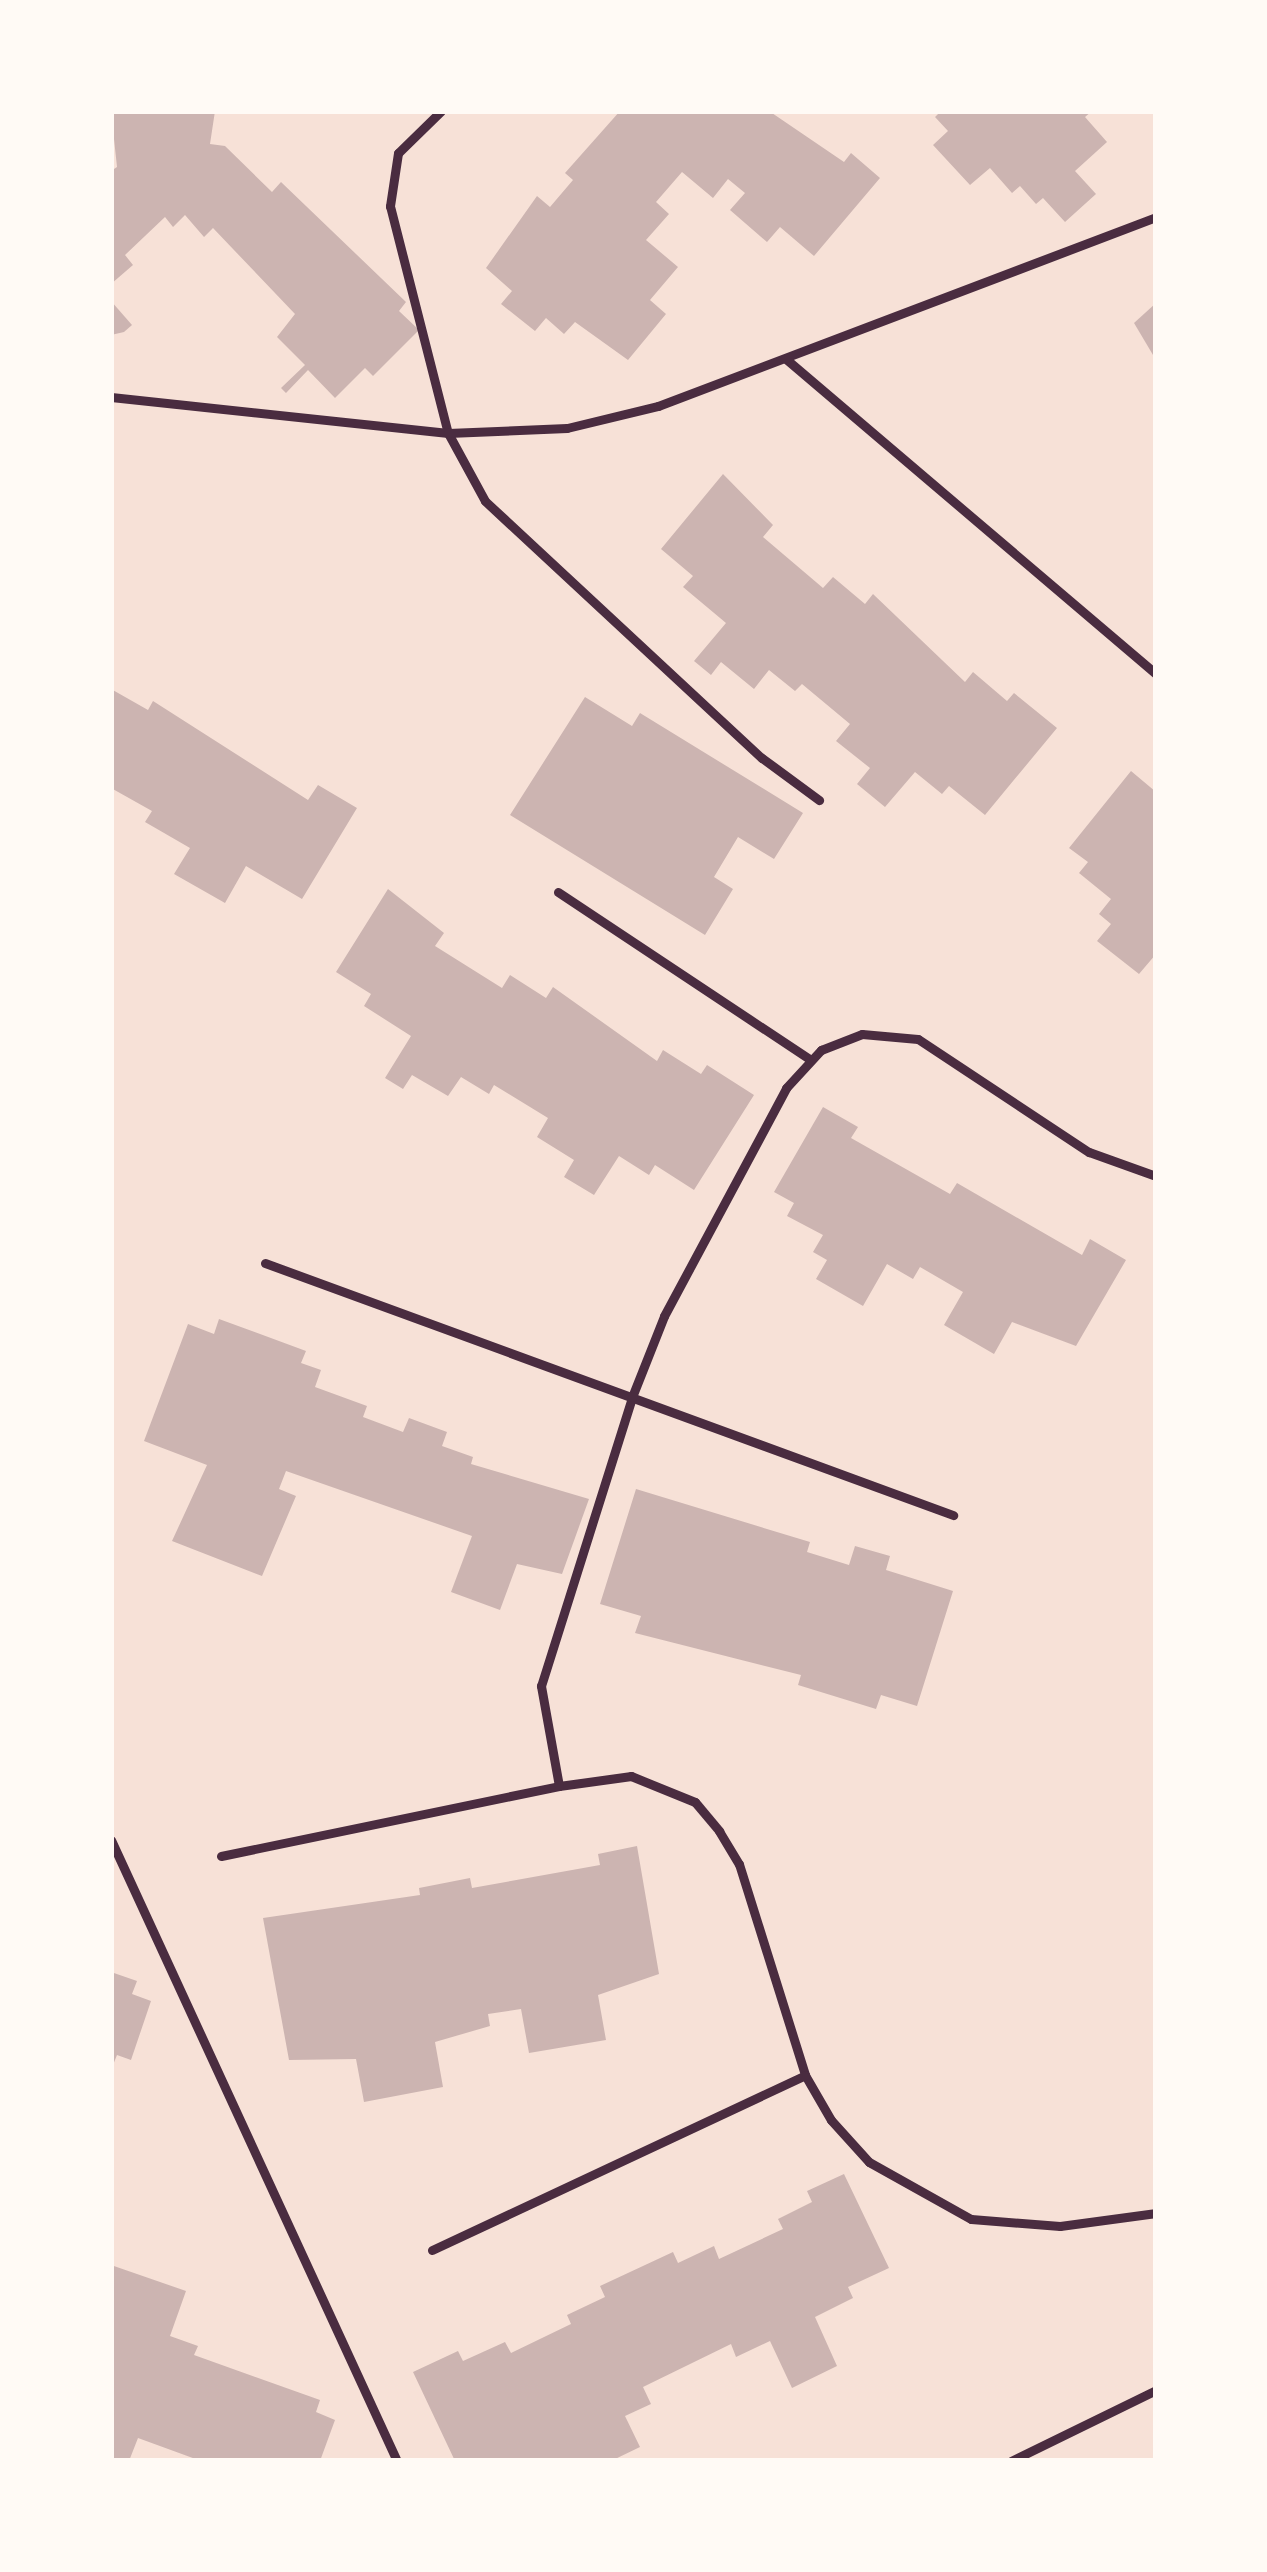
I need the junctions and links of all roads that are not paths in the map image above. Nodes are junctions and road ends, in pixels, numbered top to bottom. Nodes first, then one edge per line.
1 (441, 111) edge
2 (1156, 217) edge
3 (786, 359) junction
4 (111, 397) edge
5 (448, 433) junction
6 (1156, 674) edge
7 (819, 800) dead end
8 (558, 892) dead end
9 (809, 1059) junction
10 (1156, 1176) edge
11 (265, 1263) dead end
12 (632, 1397) junction
13 (953, 1515) dead end
14 (560, 1786) junction
15 (111, 1840) edge
16 (221, 1856) dead end
17 (805, 2074) junction
18 (1156, 2213) edge
19 (432, 2250) dead end
20 (1156, 2390) edge
21 (397, 2461) edge
22 (1011, 2461) edge

1 - 5 lane
2 - 3 lane
3 - 5 lane
3 - 6 lane
4 - 5 lane
5 - 7 lane
8 - 9 lane
9 - 10 lane
9 - 12 lane
11 - 12 lane
12 - 13 lane
12 - 14 lane
14 - 16 lane
14 - 17 lane
15 - 21 lane
17 - 18 lane
17 - 19 lane
20 - 22 lane

